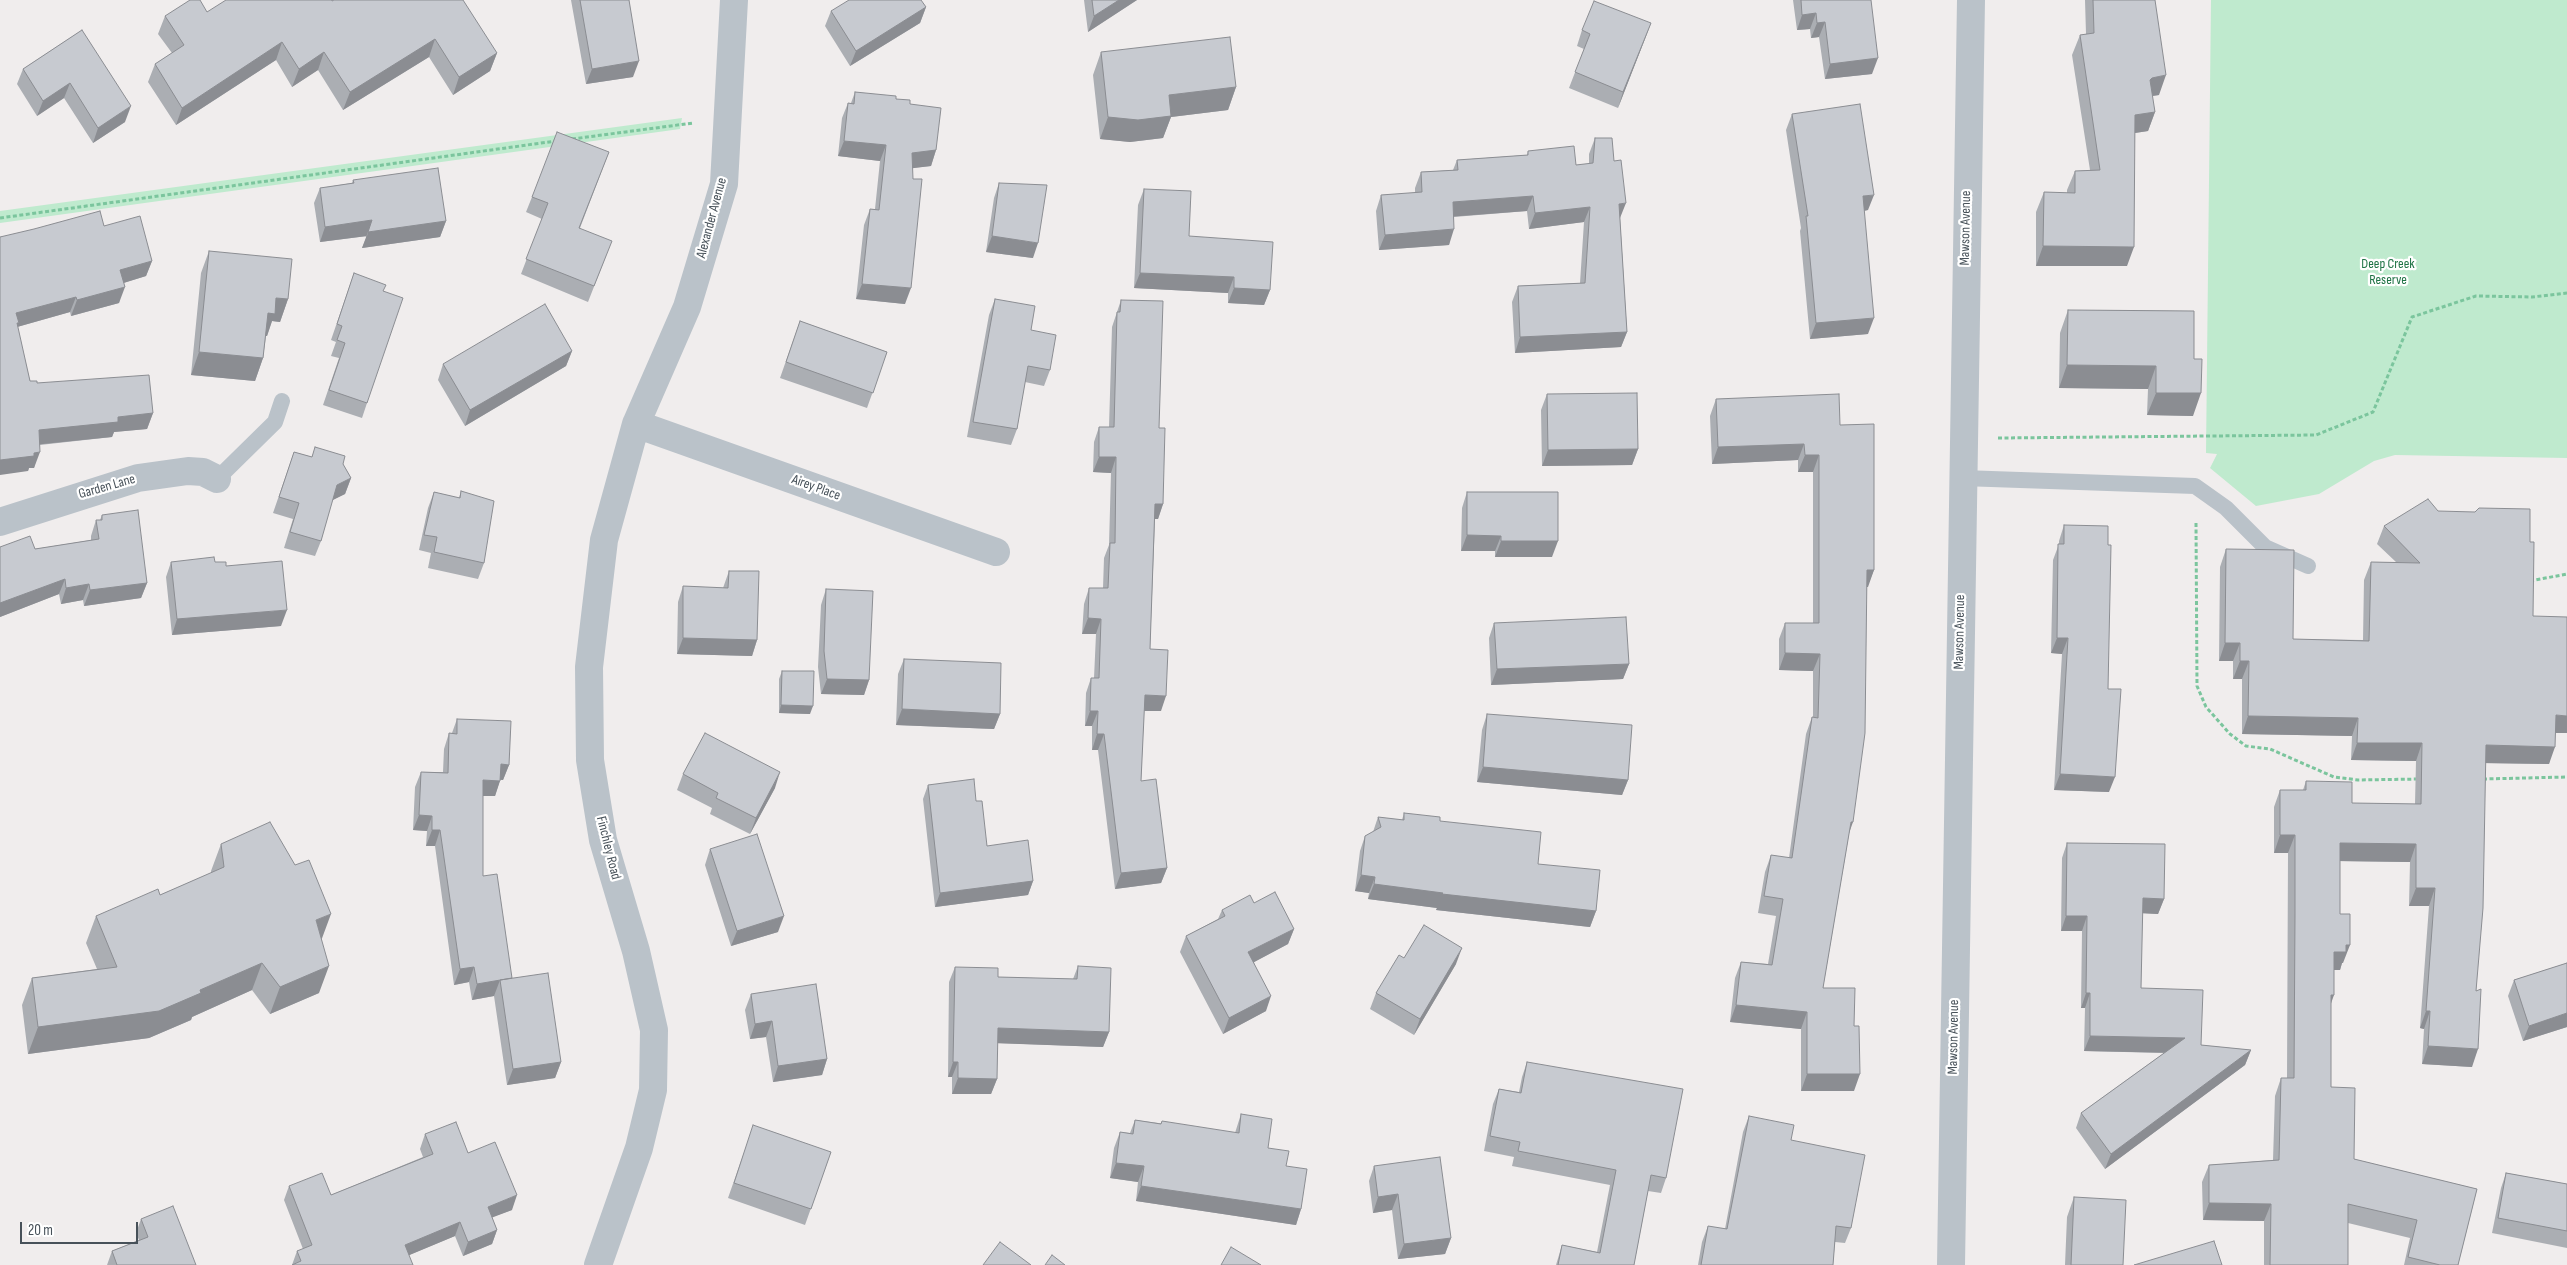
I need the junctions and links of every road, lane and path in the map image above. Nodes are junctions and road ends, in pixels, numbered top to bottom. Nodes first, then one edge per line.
1 (734, 0) edge
2 (1970, 0) edge
3 (728, 118) junction
4 (570, 139) edge
5 (561, 141) edge
6 (0, 218) edge
7 (2567, 293) edge
8 (282, 401) dead end
9 (636, 424) junction
10 (1962, 438) junction
11 (1962, 478) junction
12 (217, 479) joint
13 (2195, 486) junction
14 (0, 522) edge
15 (996, 552) dead end
16 (2308, 566) dead end
17 (2567, 574) edge
18 (2527, 581) edge
19 (2567, 777) edge
20 (2474, 779) edge
21 (2425, 780) edge
22 (598, 1265) edge
23 (1950, 1265) edge

1 - 3 street, Alexander Avenue
2 - 10 street, Mawson Avenue
3 - 4 path
3 - 9 street, Alexander Avenue
5 - 6 path
7 - 10 path
8 - 12 lane
9 - 15 street, Airey Place
9 - 22 street, Finchley Road
10 - 11 street, Mawson Avenue
11 - 13 lane
11 - 23 street, Mawson Avenue
12 - 14 street, Garden Lane
13 - 16 lane
13 - 21 path
17 - 18 path
19 - 20 path

